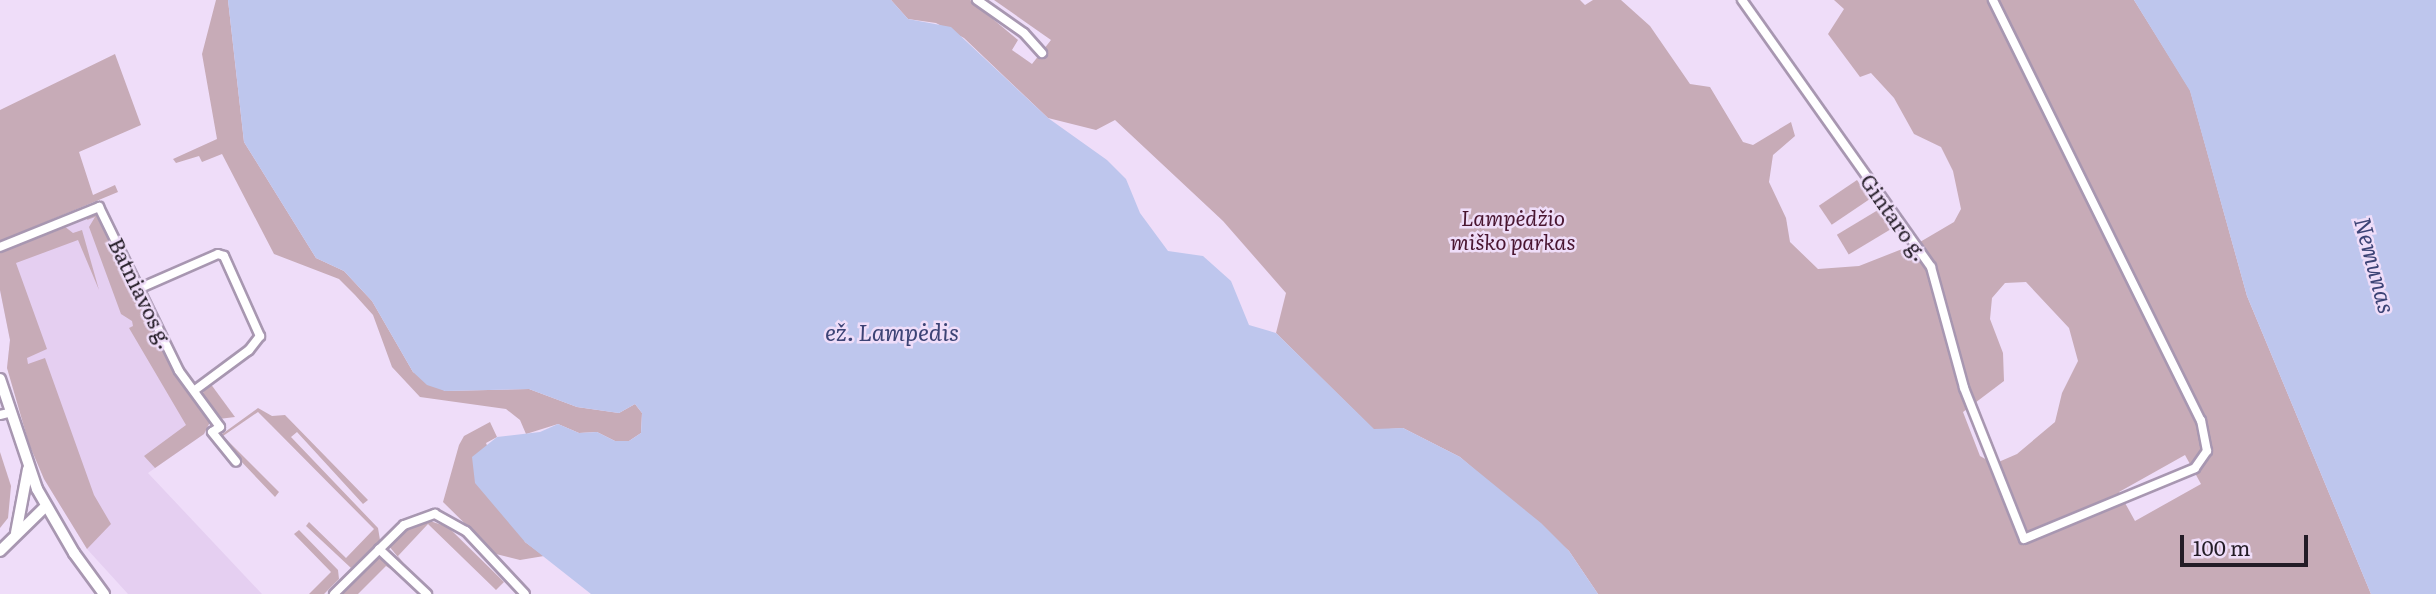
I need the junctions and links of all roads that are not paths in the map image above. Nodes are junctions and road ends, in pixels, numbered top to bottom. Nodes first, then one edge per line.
1 (977, 0) edge
2 (1742, 0) edge
3 (1993, 0) edge
4 (1042, 53) dead end
5 (0, 247) edge
6 (138, 289) junction
7 (0, 379) edge
8 (195, 390) junction
9 (4, 414) edge
10 (236, 462) dead end
11 (29, 469) junction
12 (46, 506) junction
13 (16, 533) junction
14 (379, 549) junction
15 (0, 551) edge
16 (104, 594) edge
17 (334, 594) edge
18 (427, 594) edge
19 (525, 594) edge

1 - 4 street
2 - 3 street, Gintaro g.
5 - 6 street, Batniavos g.
6 - 8 street, Batniavos g.
6 - 8 street
7 - 9 main road
8 - 10 street, Batniavos g.
9 - 11 main road
11 - 12 main road
11 - 13 main road
12 - 13 main road
12 - 16 main road
13 - 15 main road
14 - 17 street
14 - 18 street
14 - 19 street

